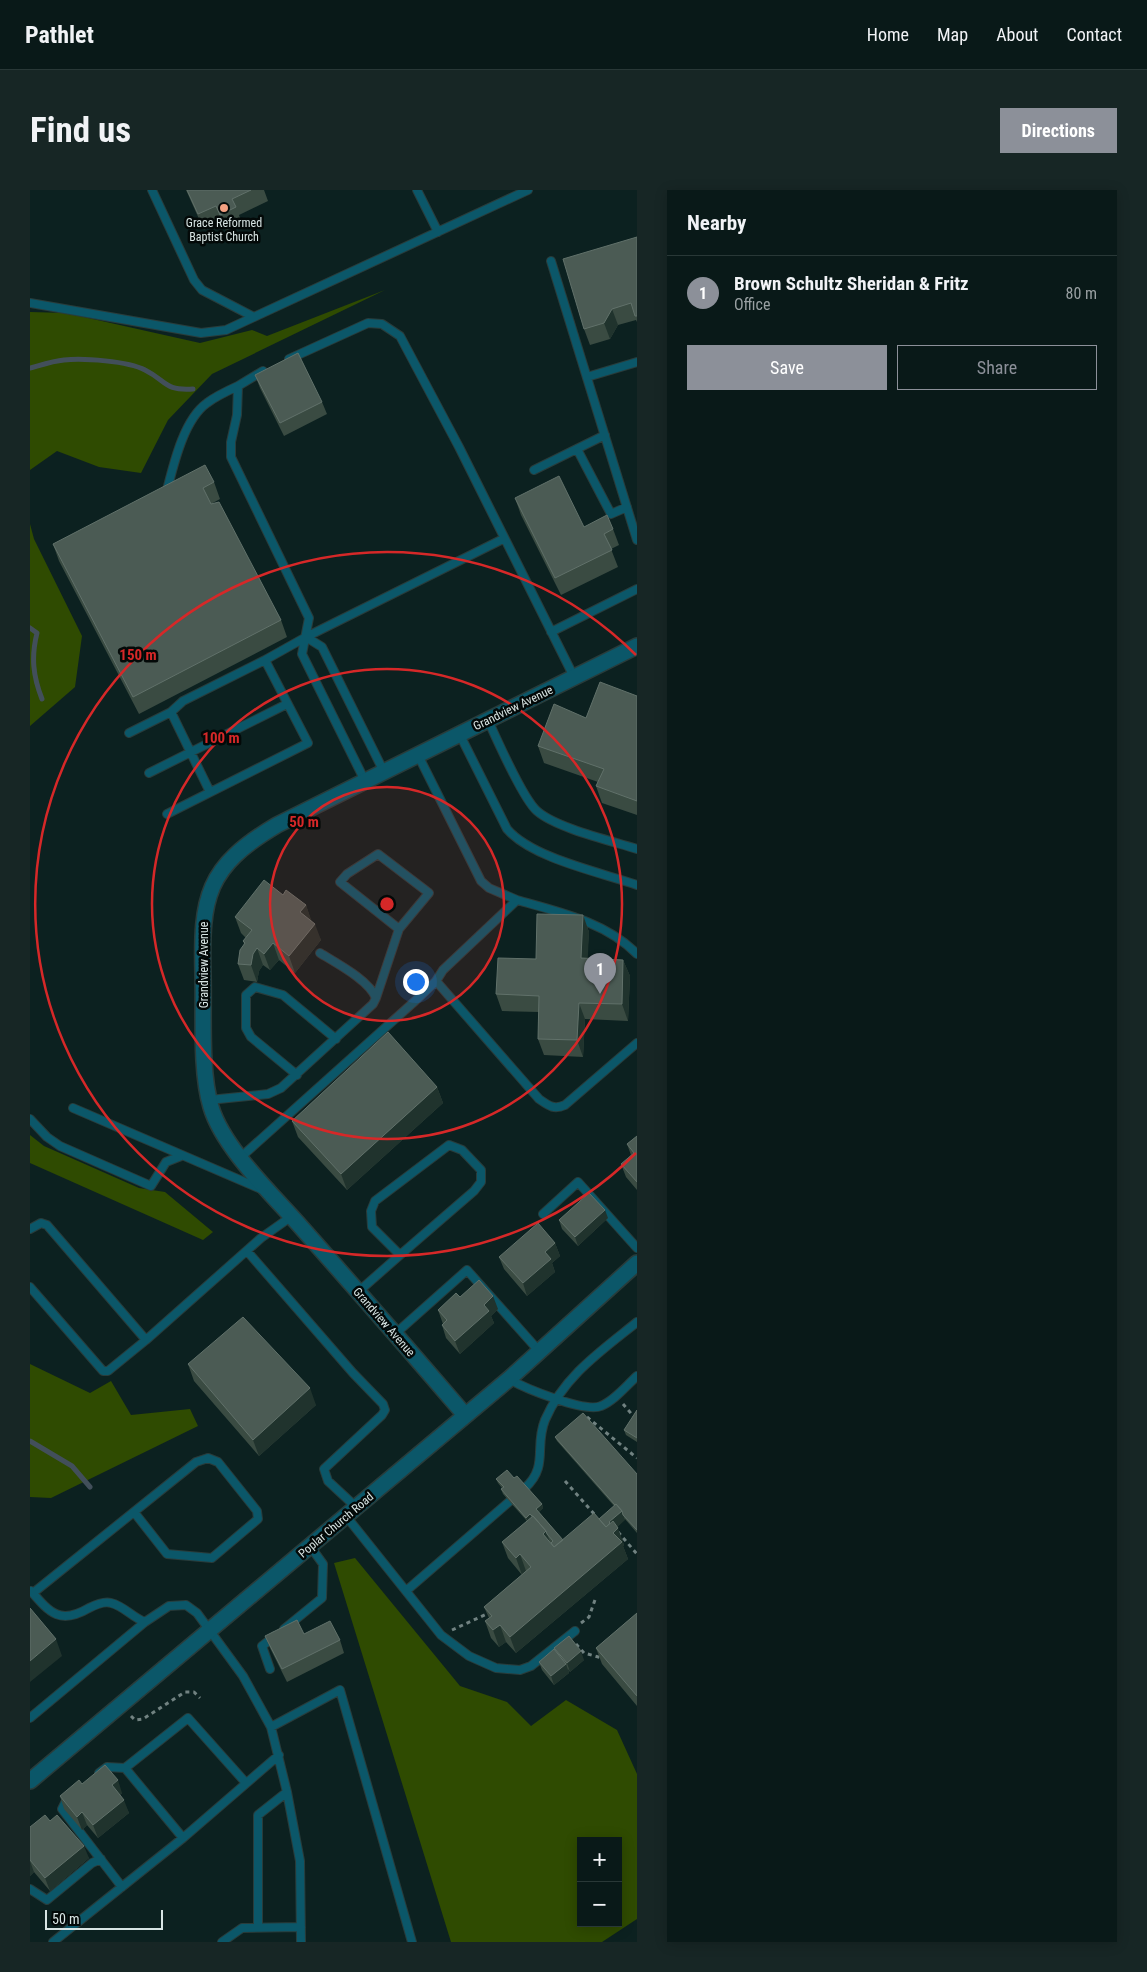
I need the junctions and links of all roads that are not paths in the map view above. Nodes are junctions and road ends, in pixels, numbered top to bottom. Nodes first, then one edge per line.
1 (152, 190) edge
2 (417, 190) edge
3 (528, 190) edge
4 (438, 232) junction
5 (551, 261) dead end
6 (30, 303) edge
7 (254, 317) junction
8 (283, 362) edge
9 (637, 362) edge
10 (274, 366) edge
11 (587, 377) junction
12 (238, 386) junction
13 (605, 435) junction
14 (577, 449) junction
15 (534, 470) dead end
16 (164, 501) edge
17 (627, 507) junction
18 (503, 539) junction
19 (637, 540) edge
20 (637, 589) edge
21 (551, 632) junction
22 (306, 637) junction
23 (637, 646) edge
24 (265, 660) junction
25 (574, 678) junction
26 (287, 704) junction
27 (171, 712) junction
28 (488, 720) junction
29 (128, 733) dead end
30 (460, 734) junction
31 (191, 752) junction
32 (418, 755) junction
33 (384, 772) junction
34 (149, 773) dead end
35 (365, 781) junction
36 (210, 792) junction
37 (167, 814) dead end
38 (637, 850) edge
39 (637, 885) edge
40 (517, 900) junction
41 (399, 929) junction
42 (320, 953) dead end
43 (637, 954) edge
44 (436, 981) junction
45 (376, 998) junction
46 (336, 1039) junction
47 (637, 1043) edge
48 (297, 1075) junction
49 (209, 1100) junction
50 (73, 1108) dead end
51 (30, 1118) edge
52 (182, 1156) junction
53 (241, 1157) junction
54 (272, 1194) junction
55 (543, 1214) dead end
56 (292, 1216) junction
57 (30, 1229) edge
58 (637, 1248) edge
59 (247, 1251) junction
60 (400, 1255) junction
61 (637, 1263) edge
62 (30, 1287) edge
63 (358, 1292) junction
64 (637, 1322) edge
65 (395, 1334) junction
66 (146, 1340) junction
67 (539, 1351) junction
68 (637, 1376) edge
69 (509, 1379) junction
70 (557, 1398) junction
71 (465, 1415) junction
72 (525, 1488) edge
73 (510, 1501) edge
74 (134, 1512) junction
75 (351, 1512) junction
76 (310, 1546) junction
77 (32, 1591) edge
78 (406, 1591) junction
79 (145, 1622) junction
80 (210, 1631) junction
81 (575, 1631) dead end
82 (270, 1669) dead end
83 (30, 1718) edge
84 (271, 1727) junction
85 (279, 1754) junction
86 (125, 1768) junction
87 (93, 1778) edge
88 (30, 1781) edge
89 (246, 1783) junction
90 (287, 1792) junction
91 (73, 1794) edge
92 (183, 1838) junction
93 (101, 1859) junction
94 (122, 1887) junction
95 (30, 1889) edge
96 (258, 1927) junction
97 (300, 1928) junction
98 (54, 1942) edge
99 (222, 1942) edge
100 (301, 1942) edge
101 (412, 1942) edge

1 - 7 lane
2 - 4 lane
3 - 4 lane
4 - 7 lane
5 - 11 lane
6 - 7 lane
8 - 18 lane
9 - 11 lane
10 - 12 lane
11 - 13 lane
12 - 16 lane
12 - 22 lane
13 - 14 lane
13 - 17 lane
14 - 15 lane
14 - 17 lane
17 - 19 lane
18 - 21 lane
18 - 22 lane
20 - 21 lane
21 - 25 lane
22 - 24 lane
22 - 33 lane
22 - 35 lane
23 - 25 street, Grandview Avenue
24 - 26 lane
24 - 27 lane
25 - 28 street, Grandview Avenue
26 - 31 lane
26 - 36 lane
27 - 29 lane
27 - 31 lane
28 - 30 street, Grandview Avenue
28 - 38 lane
30 - 32 street, Grandview Avenue
30 - 39 lane
31 - 34 lane
31 - 36 lane
32 - 33 street, Grandview Avenue
32 - 40 lane
33 - 35 street, Grandview Avenue
35 - 49 street, Grandview Avenue
36 - 37 lane
40 - 43 lane
40 - 44 lane
41 - 41 lane
41 - 45 lane
42 - 45 lane
44 - 47 lane
44 - 53 lane
45 - 46 lane
46 - 48 lane
46 - 48 lane
48 - 49 lane
49 - 53 street, Grandview Avenue
50 - 52 lane
51 - 52 lane
52 - 54 lane
53 - 54 street, Grandview Avenue
54 - 56 street, Grandview Avenue
55 - 58 lane
56 - 59 lane
56 - 63 street, Grandview Avenue
57 - 66 lane
59 - 66 lane
59 - 75 lane
60 - 60 lane
60 - 63 lane
61 - 67 street, Poplar Church Road
62 - 66 lane
63 - 65 street, Grandview Avenue
64 - 70 lane
65 - 67 lane
65 - 71 street, Grandview Avenue
67 - 69 street, Poplar Church Road
68 - 70 lane
69 - 70 lane
69 - 71 street, Poplar Church Road
70 - 72 lane
71 - 75 street, Poplar Church Road
73 - 78 lane
74 - 74 lane
74 - 77 lane
75 - 76 street, Poplar Church Road
75 - 78 lane
76 - 80 street, Poplar Church Road
76 - 82 lane
77 - 79 lane
78 - 81 lane
79 - 80 lane
79 - 83 lane
80 - 84 lane
80 - 88 street, Poplar Church Road
84 - 85 lane
84 - 101 lane
85 - 89 lane
85 - 90 lane
86 - 87 lane
86 - 89 lane
86 - 92 lane
89 - 92 lane
90 - 96 lane
90 - 97 lane
91 - 93 lane
92 - 94 lane
93 - 94 lane
93 - 95 lane
94 - 98 lane
96 - 97 lane
96 - 99 lane
97 - 100 lane

